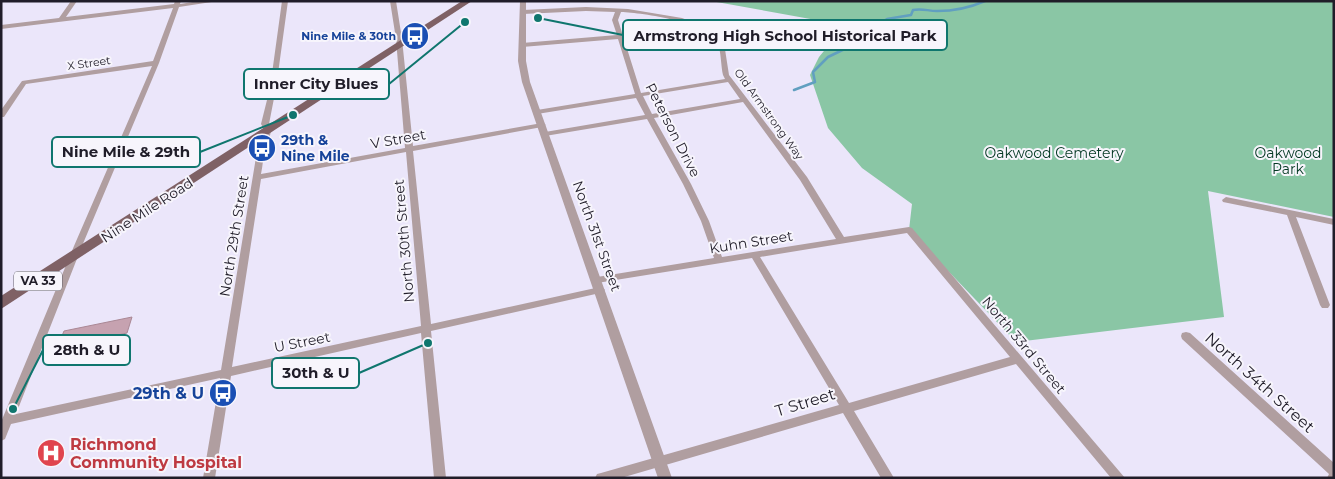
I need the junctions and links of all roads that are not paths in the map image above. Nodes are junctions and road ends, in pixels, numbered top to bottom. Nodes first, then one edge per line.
1 (74, 1) edge
2 (215, 1) edge
3 (285, 1) edge
4 (394, 1) edge
5 (468, 1) edge
6 (523, 1) edge
7 (177, 4) edge
8 (619, 10) junction
9 (523, 12) junction
10 (61, 20) junction
11 (1, 27) edge
12 (619, 37) junction
13 (522, 45) junction
14 (400, 46) junction
15 (156, 64) junction
16 (729, 80) junction
17 (24, 82) joint
18 (639, 95) junction
19 (745, 100) junction
20 (538, 112) junction
21 (1, 115) edge
22 (649, 116) junction
23 (542, 125) junction
24 (267, 133) junction
25 (545, 134) junction
26 (410, 149) junction
27 (258, 177) junction
28 (1226, 200) dead end
29 (1290, 213) junction
30 (1334, 222) edge
31 (909, 230) joint
32 (842, 241) junction
33 (755, 256) junction
34 (74, 257) junction
35 (719, 260) junction
36 (599, 285) junction
37 (1, 304) edge
38 (1325, 305) dead end
39 (426, 329) junction
40 (1186, 336) dead end
41 (1018, 359) junction
42 (226, 372) junction
43 (844, 407) junction
44 (8, 420) junction
45 (1, 436) edge
46 (659, 461) junction
47 (1334, 471) edge
48 (209, 478) edge
49 (440, 478) edge
50 (601, 478) edge
51 (665, 478) edge
52 (888, 478) edge
53 (1119, 478) edge

1 - 10 street
2 - 7 street
3 - 24 street, North 29th Street
4 - 14 street, North 30th Street
5 - 14 main road, Nine Mile Road / VA 33
6 - 9 street, North 31st Street
7 - 10 street
7 - 15 street
8 - 9 street, Old Armstrong Way
8 - 12 street, Peterson Drive
8 - 16 street, Old Armstrong Way
9 - 13 street, North 31st Street
10 - 11 street
12 - 13 street
12 - 18 street, Peterson Drive
13 - 20 street, North 31st Street
14 - 24 main road, Nine Mile Road / VA 33
14 - 26 street, North 30th Street
15 - 17 street, X Street
15 - 34 street
16 - 18 street
16 - 19 street, Old Armstrong Way
17 - 21 street
18 - 20 street
18 - 22 street, Peterson Drive
19 - 22 street
19 - 32 street, Old Armstrong Way
20 - 23 street, North 31st Street
22 - 25 street
22 - 35 street, Peterson Drive
23 - 25 street, North 31st Street
23 - 26 street, V Street
24 - 27 street, North 29th Street
24 - 34 main road, Nine Mile Road / VA 33
25 - 36 street, North 31st Street
26 - 27 street, V Street
26 - 39 street, North 30th Street
27 - 42 street, North 29th Street
28 - 29 street
29 - 30 street
29 - 38 street
31 - 32 street, Kuhn Street
31 - 41 street, North 33rd Street
32 - 33 street, Kuhn Street
33 - 35 street, Kuhn Street
33 - 43 street
34 - 37 main road, Nine Mile Road / VA 33
34 - 44 street
35 - 36 street, Kuhn Street
36 - 39 street, U Street
36 - 46 street, North 31st Street
39 - 42 street, U Street
39 - 49 street, North 30th Street
40 - 47 street, North 34th Street
41 - 43 street, T Street
41 - 53 street, North 33rd Street
42 - 44 street, U Street
42 - 48 street, North 29th Street
43 - 46 street, T Street
43 - 52 street
44 - 45 street
46 - 50 street, T Street
46 - 51 street, North 31st Street

